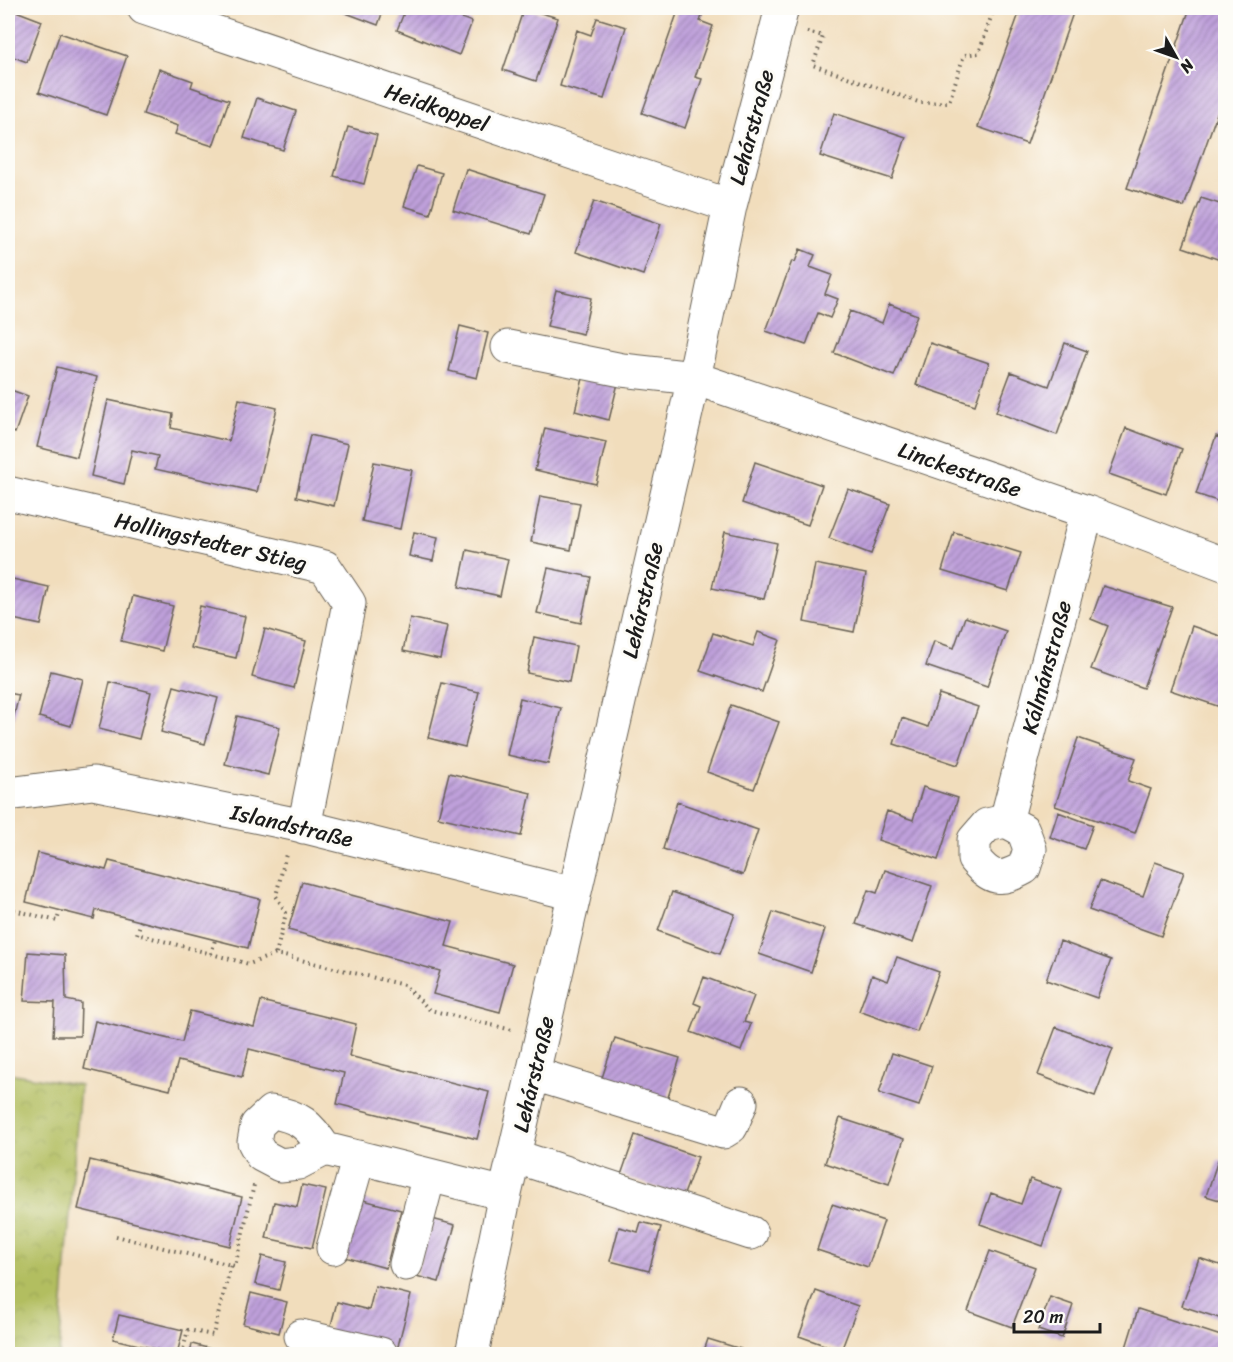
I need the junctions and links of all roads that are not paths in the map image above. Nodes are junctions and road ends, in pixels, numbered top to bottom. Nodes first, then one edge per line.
1 (144, 8) edge
2 (780, 16) edge
3 (730, 206) junction
4 (508, 347) dead end
5 (694, 378) junction
6 (8, 494) edge
7 (1087, 512) junction
8 (1226, 565) edge
9 (8, 794) edge
10 (1006, 821) dead end
11 (299, 826) junction
12 (574, 894) junction
13 (534, 1074) junction
14 (741, 1103) dead end
15 (326, 1149) junction
16 (514, 1156) junction
17 (359, 1157) junction
18 (429, 1175) junction
19 (505, 1194) junction
20 (751, 1233) dead end
21 (333, 1248) dead end
22 (406, 1264) dead end
23 (301, 1336) dead end
24 (381, 1354) edge
25 (472, 1354) edge

1 - 3 street, Heidkoppel
2 - 3 street, Lehárstraße
3 - 5 street, Lehárstraße
4 - 5 street, Linckestraße
5 - 7 street, Linckestraße
5 - 12 street, Lehárstraße
6 - 11 street, Hollingstedter Stieg
7 - 8 street, Linckestraße
7 - 10 street, Kálmánstraße
9 - 11 street, Islandstraße
11 - 12 street, Islandstraße
12 - 13 street, Lehárstraße
13 - 14 street
13 - 16 street, Lehárstraße
15 - 15 street
15 - 17 street
16 - 19 street, Lehárstraße
16 - 20 street
17 - 18 street
17 - 21 street
18 - 19 street
18 - 22 street
19 - 25 street, Lehárstraße
23 - 24 street

